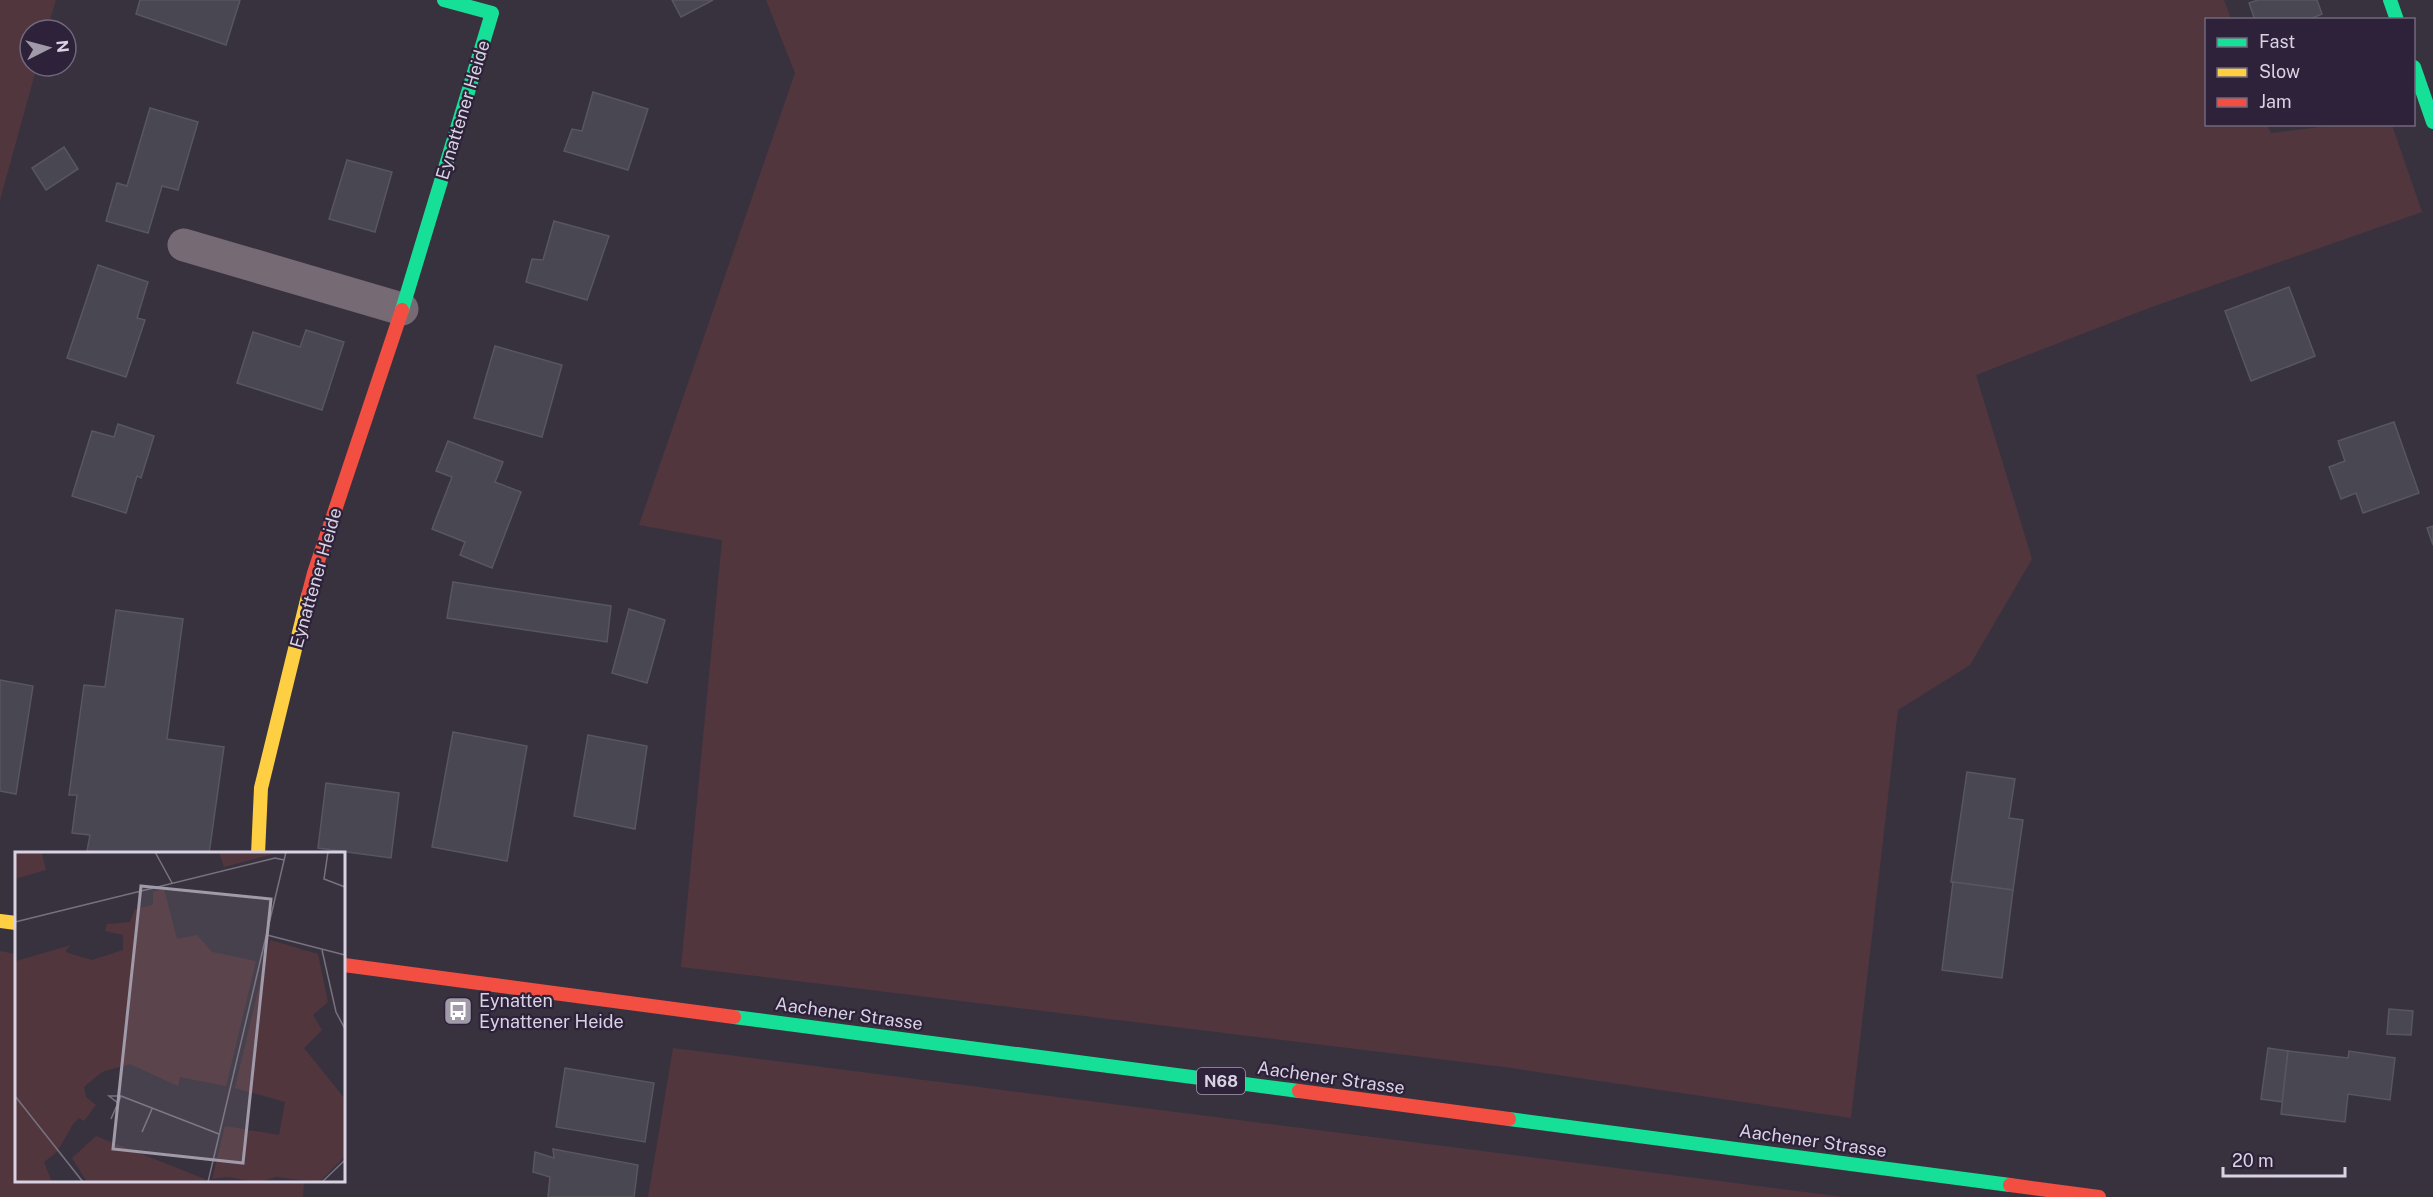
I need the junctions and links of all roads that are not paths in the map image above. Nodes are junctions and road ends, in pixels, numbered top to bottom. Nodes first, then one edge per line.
1 (444, 0) edge
2 (2390, 0) edge
3 (494, 7) edge
4 (2396, 18) edge
5 (2415, 70) edge
6 (2433, 122) edge
7 (184, 245) dead end
8 (402, 309) junction
9 (258, 852) edge
10 (0, 921) edge
11 (15, 923) edge
12 (345, 965) edge
13 (2100, 1197) edge

1 - 3 main road, Eynattener Heide
2 - 4 main road
3 - 8 main road, Eynattener Heide
5 - 6 main road
7 - 8 street
8 - 9 main road, Eynattener Heide
10 - 11 main road
12 - 13 main road, Aachener Strasse / N68

